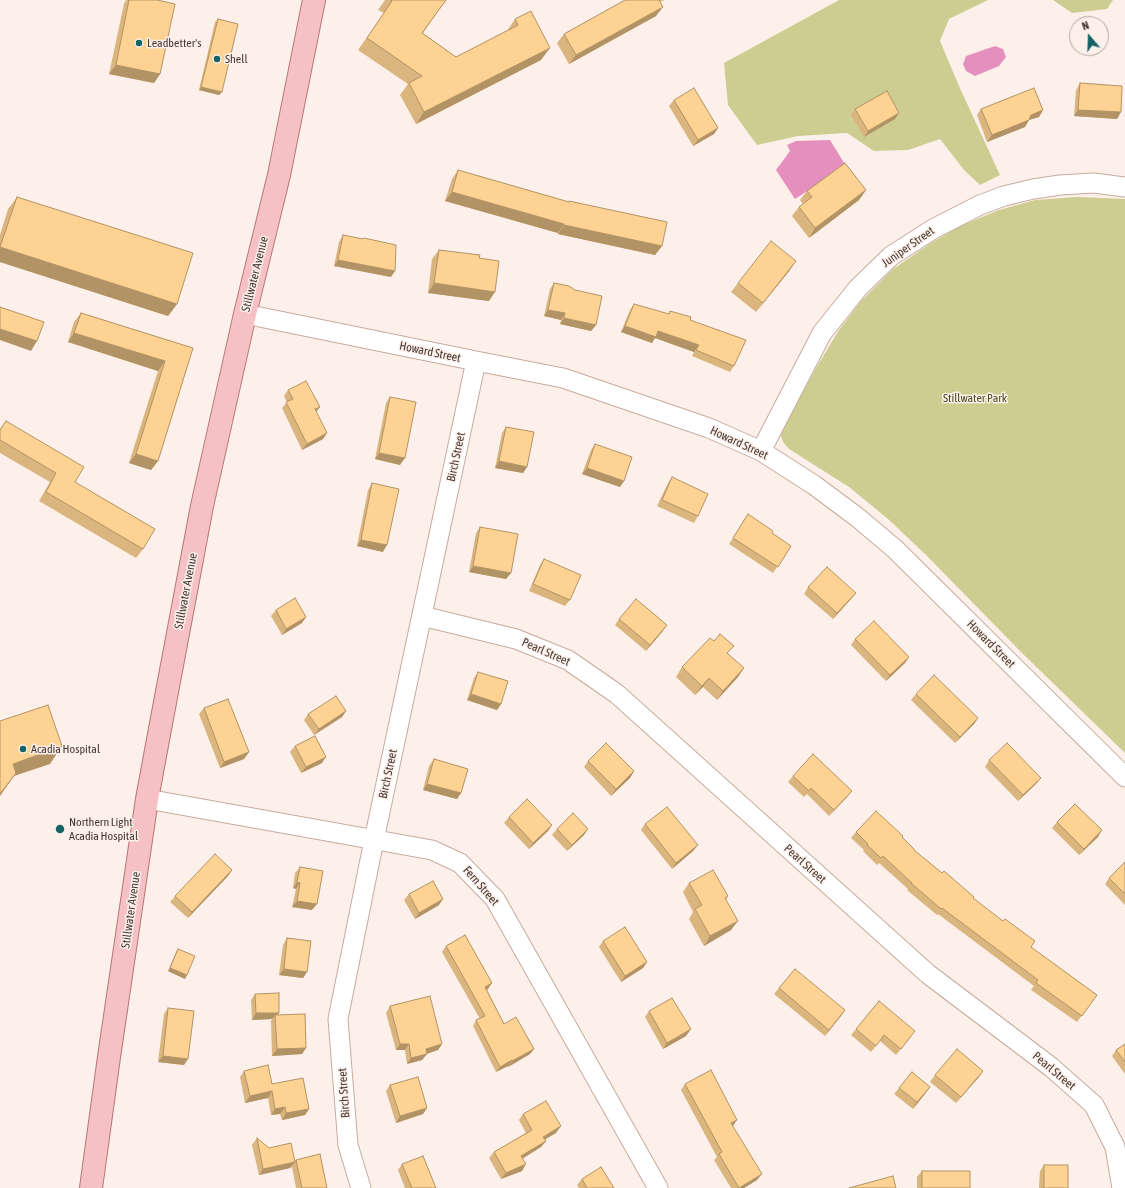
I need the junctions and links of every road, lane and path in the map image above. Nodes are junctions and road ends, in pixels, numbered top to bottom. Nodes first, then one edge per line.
1 (314, 0) edge
2 (1125, 187) edge
3 (245, 314) junction
4 (476, 361) junction
5 (761, 451) junction
6 (422, 616) junction
7 (1125, 776) edge
8 (147, 799) junction
9 (374, 840) junction
10 (91, 1188) edge
11 (361, 1188) edge
12 (658, 1188) edge
13 (1122, 1188) edge

1 - 3 main road, Stillwater Avenue
2 - 5 street, Juniper Street
3 - 4 street, Howard Street
3 - 8 main road, Stillwater Avenue
4 - 5 street, Howard Street
4 - 6 street, Birch Street
5 - 7 street, Howard Street
6 - 9 street, Birch Street
6 - 13 street, Pearl Street
8 - 9 street, Fern Street
8 - 10 main road, Stillwater Avenue
9 - 11 street, Birch Street
9 - 12 street, Fern Street

